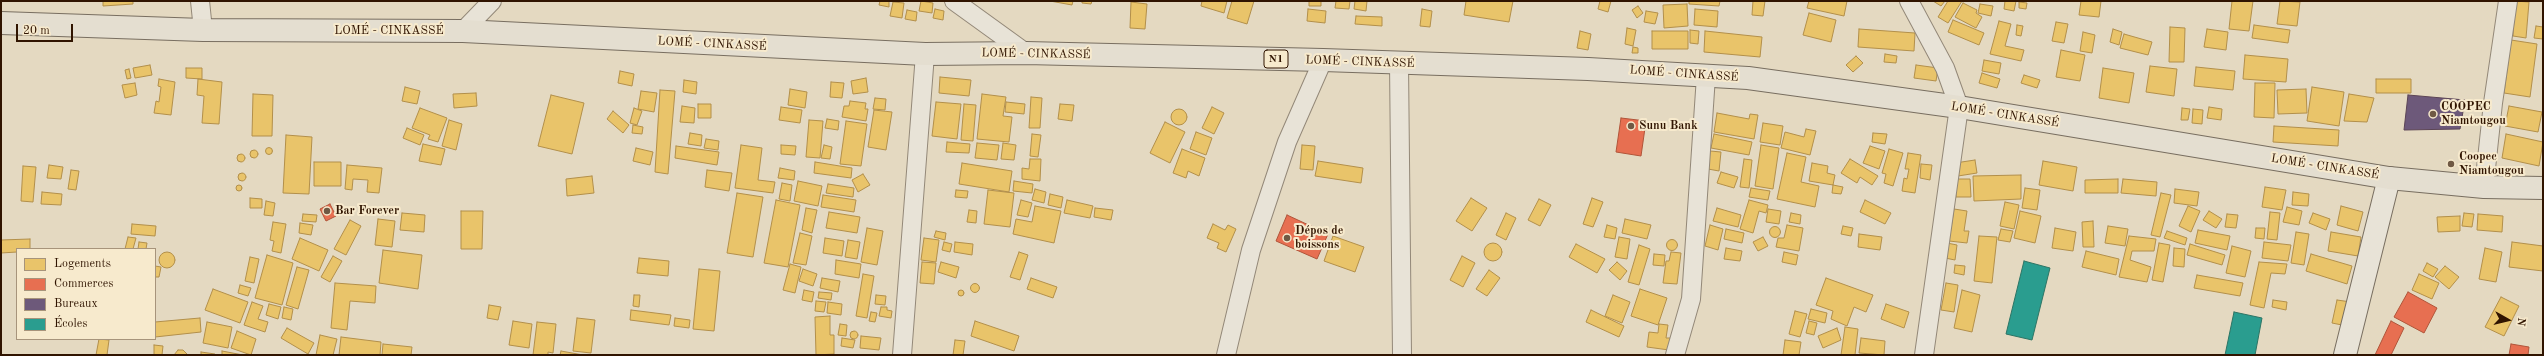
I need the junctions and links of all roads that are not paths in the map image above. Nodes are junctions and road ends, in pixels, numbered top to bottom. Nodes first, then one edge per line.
1 (200, 1) edge
2 (492, 1) edge
3 (954, 1) edge
4 (1909, 1) edge
5 (2508, 1) edge
6 (1, 23) edge
7 (203, 30) junction
8 (463, 31) junction
9 (1026, 53) junction
10 (925, 54) junction
11 (1323, 60) junction
12 (1399, 63) junction
13 (1706, 76) junction
14 (1959, 107) junction
15 (2389, 178) junction
16 (2484, 187) junction
17 (2543, 188) edge
18 (902, 355) edge
19 (1226, 355) edge
20 (1402, 355) edge
21 (1675, 355) edge
22 (1924, 355) edge
23 (2345, 355) edge

1 - 7 street
2 - 8 street
3 - 9 street
4 - 14 street
5 - 16 street
6 - 7 highway, LOMÉ - CINKASSÉ / N1
7 - 8 highway, LOMÉ - CINKASSÉ / N1
8 - 10 highway, LOMÉ - CINKASSÉ / N1
9 - 10 highway, LOMÉ - CINKASSÉ / N1
9 - 11 highway, LOMÉ - CINKASSÉ / N1
10 - 18 street
11 - 12 highway, LOMÉ - CINKASSÉ / N1
11 - 19 street
12 - 13 highway, LOMÉ - CINKASSÉ / N1
12 - 20 street
13 - 14 highway, LOMÉ - CINKASSÉ / N1
13 - 21 street
14 - 15 highway, LOMÉ - CINKASSÉ / N1
14 - 22 street
15 - 16 highway, LOMÉ - CINKASSÉ / N1
15 - 23 main road
16 - 17 highway, LOMÉ - CINKASSÉ / N1

